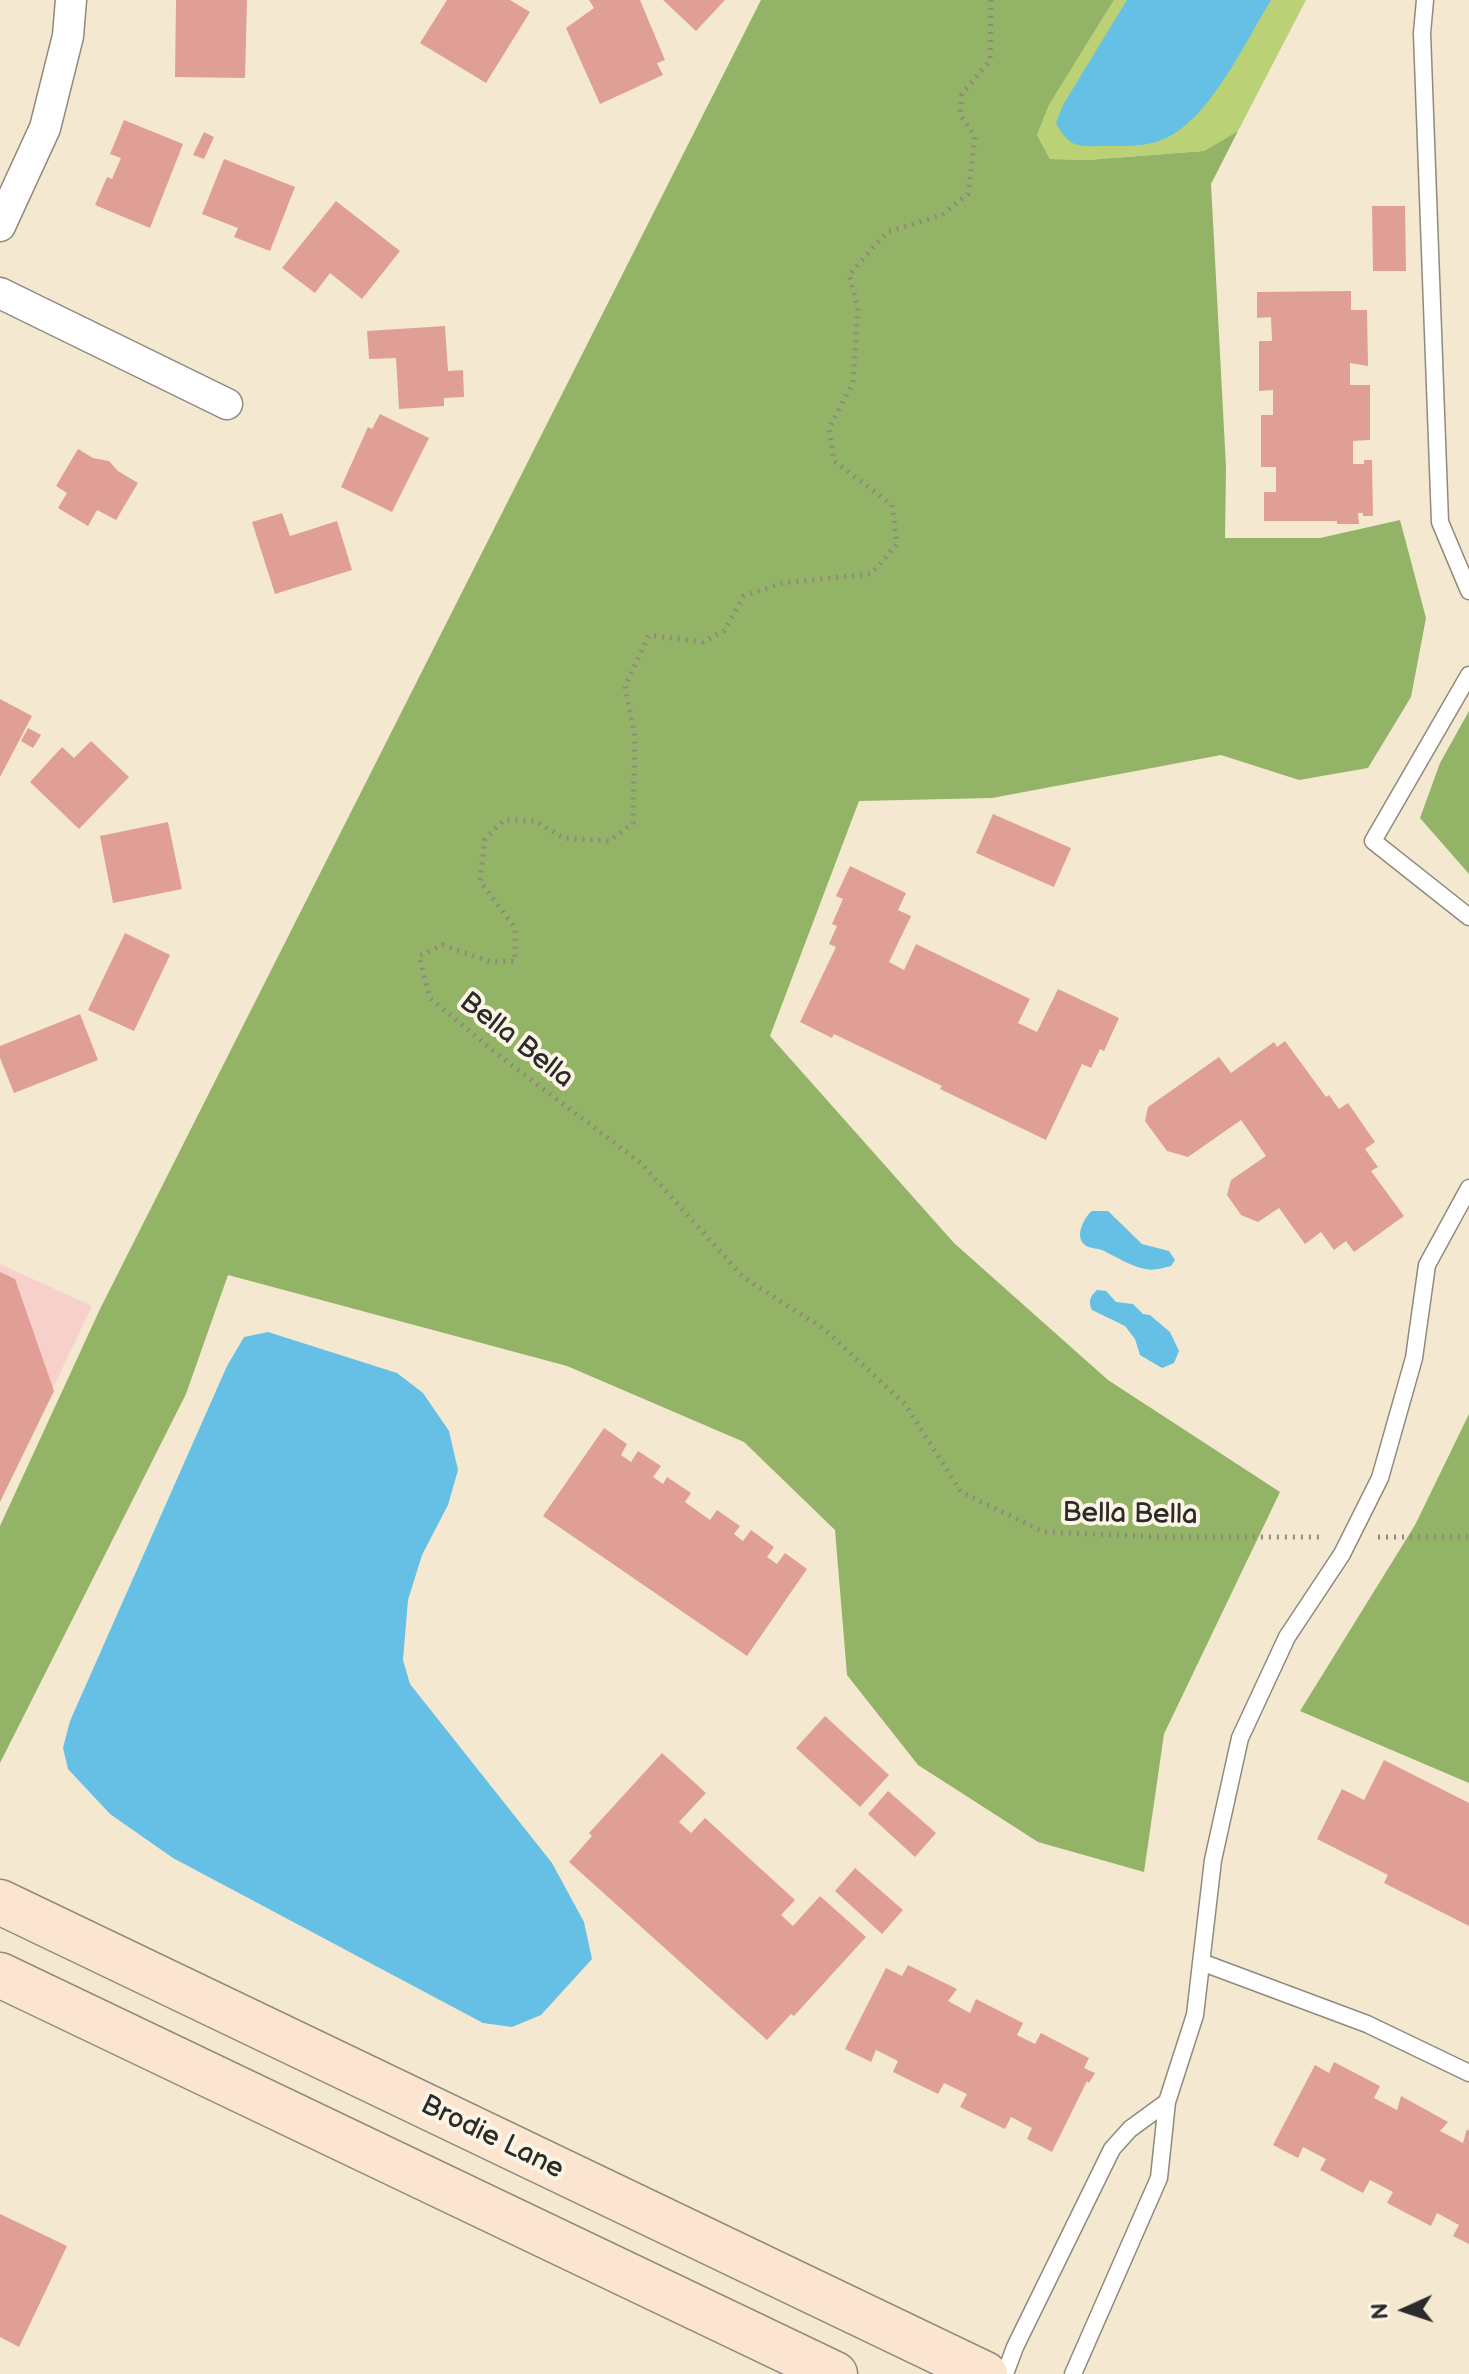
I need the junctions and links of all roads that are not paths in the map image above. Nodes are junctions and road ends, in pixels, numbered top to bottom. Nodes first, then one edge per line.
1 (71, 0) edge
2 (1425, 0) edge
3 (0, 226) edge
4 (0, 293) edge
5 (227, 404) dead end
6 (1469, 591) edge
7 (1469, 675) edge
8 (1469, 917) edge
9 (1469, 1188) edge
10 (0, 1902) edge
11 (1201, 1962) junction
12 (0, 1975) edge
13 (1469, 2073) edge
14 (1167, 2102) junction
15 (835, 2374) edge
16 (985, 2374) edge
17 (1005, 2374) edge
18 (1073, 2374) edge

1 - 3 street
2 - 6 lane
4 - 5 street
7 - 8 lane
9 - 11 lane
10 - 16 main road, Brodie Lane
11 - 13 lane
11 - 14 lane
12 - 15 main road
14 - 17 lane
14 - 18 lane

